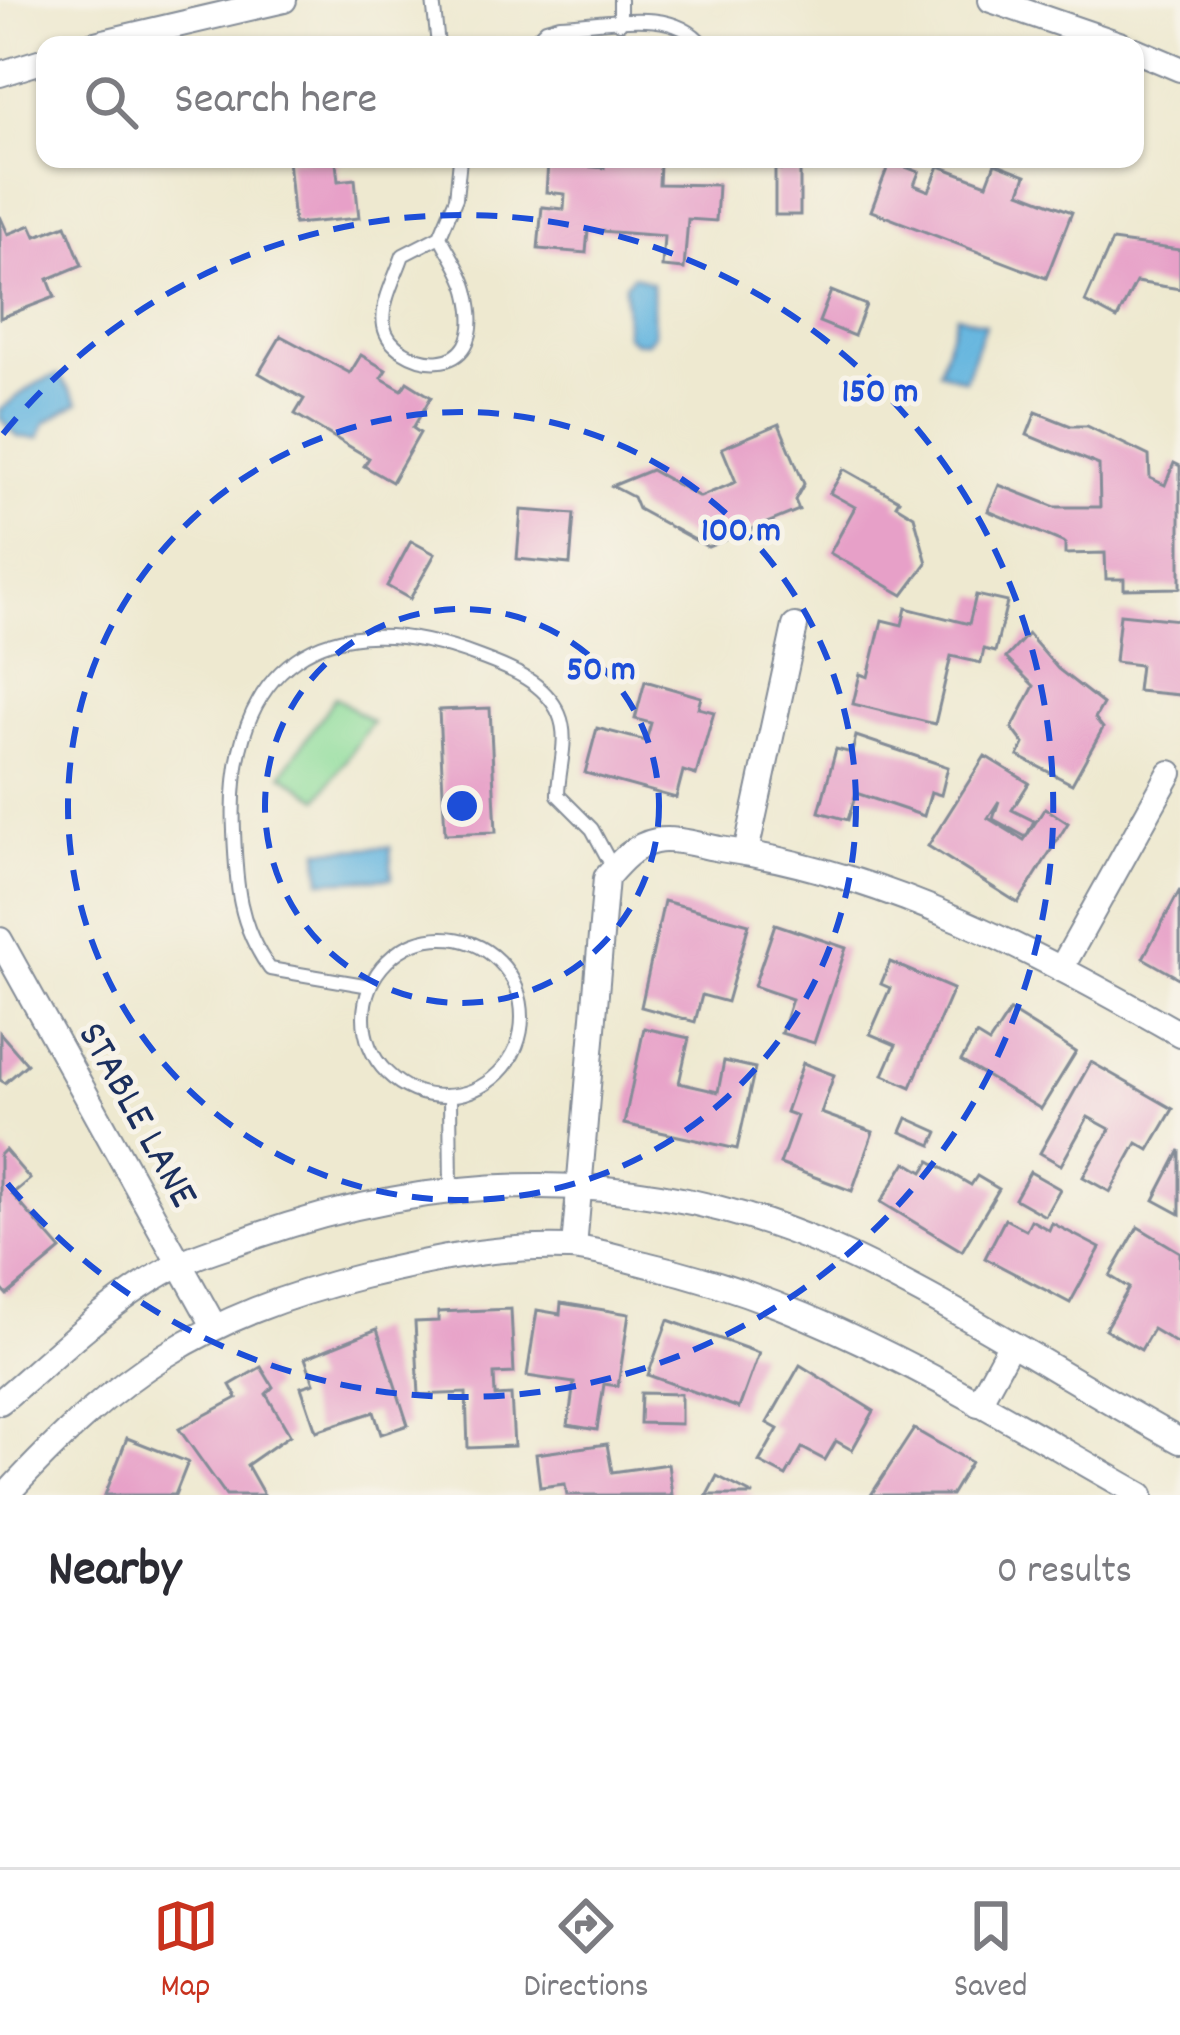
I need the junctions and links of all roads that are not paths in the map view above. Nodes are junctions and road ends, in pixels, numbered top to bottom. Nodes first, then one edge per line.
1 (284, 0) edge
2 (433, 0) edge
3 (620, 0) edge
4 (991, 0) edge
5 (620, 22) junction
6 (130, 36) edge
7 (437, 36) edge
8 (538, 36) edge
9 (693, 36) edge
10 (1096, 36) edge
11 (1144, 54) edge
12 (36, 63) edge
13 (1180, 69) edge
14 (0, 74) edge
15 (459, 168) edge
16 (440, 236) junction
17 (795, 626) dead end
18 (1170, 773) dead end
19 (746, 853) junction
20 (614, 869) junction
21 (0, 940) edge
22 (1062, 967) junction
23 (370, 986) junction
24 (1180, 1034) edge
25 (450, 1096) junction
26 (579, 1183) junction
27 (451, 1191) junction
28 (574, 1248) junction
29 (179, 1264) junction
30 (213, 1324) junction
31 (1009, 1347) junction
32 (0, 1402) edge
33 (978, 1403) junction
34 (1180, 1441) edge
35 (6, 1495) edge
36 (1141, 1495) edge

1 - 6 street
2 - 7 lane
3 - 5 lane
4 - 10 street
5 - 8 lane
5 - 9 lane
11 - 13 street
12 - 14 street
15 - 16 lane
16 - 16 lane
17 - 19 street
18 - 22 street
19 - 20 street
19 - 22 street
20 - 23 lane
20 - 26 street
21 - 29 street, STABLE LANE
22 - 24 street
23 - 25 lane
23 - 25 lane
25 - 27 lane
26 - 27 street
26 - 28 street
26 - 31 street
27 - 29 street
28 - 30 street
28 - 33 street
29 - 30 street, STABLE LANE
29 - 32 street
30 - 35 street
31 - 33 street
31 - 34 street
33 - 36 street

